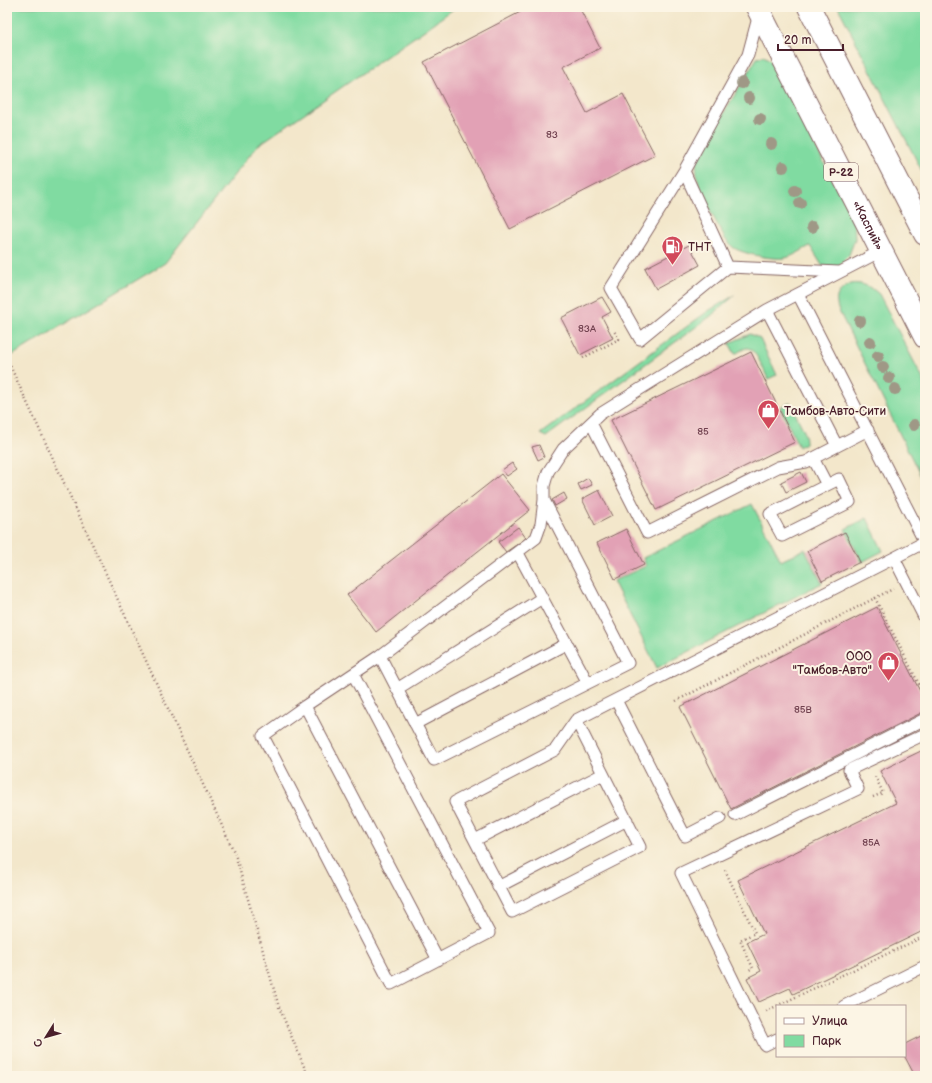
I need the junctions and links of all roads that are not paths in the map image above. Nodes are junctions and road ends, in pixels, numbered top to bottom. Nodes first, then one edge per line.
1 (809, 7) edge
2 (758, 9) edge
3 (684, 171) junction
4 (925, 234) edge
5 (881, 251) junction
6 (728, 267) junction
7 (841, 272) junction
8 (798, 294) junction
9 (767, 310) junction
10 (925, 337) edge
11 (591, 423) junction
12 (868, 430) junction
13 (837, 446) junction
14 (813, 458) junction
15 (827, 485) junction
16 (544, 500) junction
17 (925, 543) edge
18 (518, 553) junction
19 (894, 558) junction
20 (542, 598) junction
21 (925, 619) edge
22 (566, 644) junction
23 (380, 656) junction
24 (353, 674) junction
25 (588, 683) junction
26 (397, 689) junction
27 (616, 700) junction
28 (305, 706) junction
29 (925, 719) edge
30 (576, 720) junction
31 (415, 724) junction
32 (925, 734) edge
33 (603, 774) junction
34 (735, 815) dead end
35 (720, 818) dead end
36 (626, 820) junction
37 (475, 840) junction
38 (498, 887) junction
39 (438, 960) junction
40 (925, 966) edge
41 (846, 1005) edge
42 (776, 1040) edge

1 - 4 main road
2 - 3 lane
2 - 5 main road, «Каспий» / Р-22
3 - 6 lane
3 - 6 lane
5 - 7 lane
5 - 10 main road, «Каспий» / Р-22
6 - 7 lane
7 - 8 lane
8 - 9 lane
8 - 12 lane
9 - 11 lane
9 - 13 lane
11 - 14 lane
11 - 16 lane
12 - 13 lane
12 - 17 lane
13 - 14 lane
14 - 15 lane
15 - 15 lane
16 - 18 lane
16 - 25 lane
17 - 19 lane
18 - 20 lane
18 - 23 lane
19 - 21 lane
19 - 27 lane
20 - 22 lane
20 - 26 lane
22 - 25 lane
22 - 31 lane
23 - 24 lane
23 - 26 lane
24 - 28 lane
24 - 39 lane
25 - 31 lane
26 - 31 lane
27 - 30 lane
27 - 35 lane
28 - 39 lane
28 - 39 lane
29 - 34 lane
30 - 33 lane
30 - 37 lane
32 - 42 lane
33 - 36 lane
33 - 37 lane
36 - 38 lane
36 - 38 lane
37 - 38 lane
40 - 41 lane

